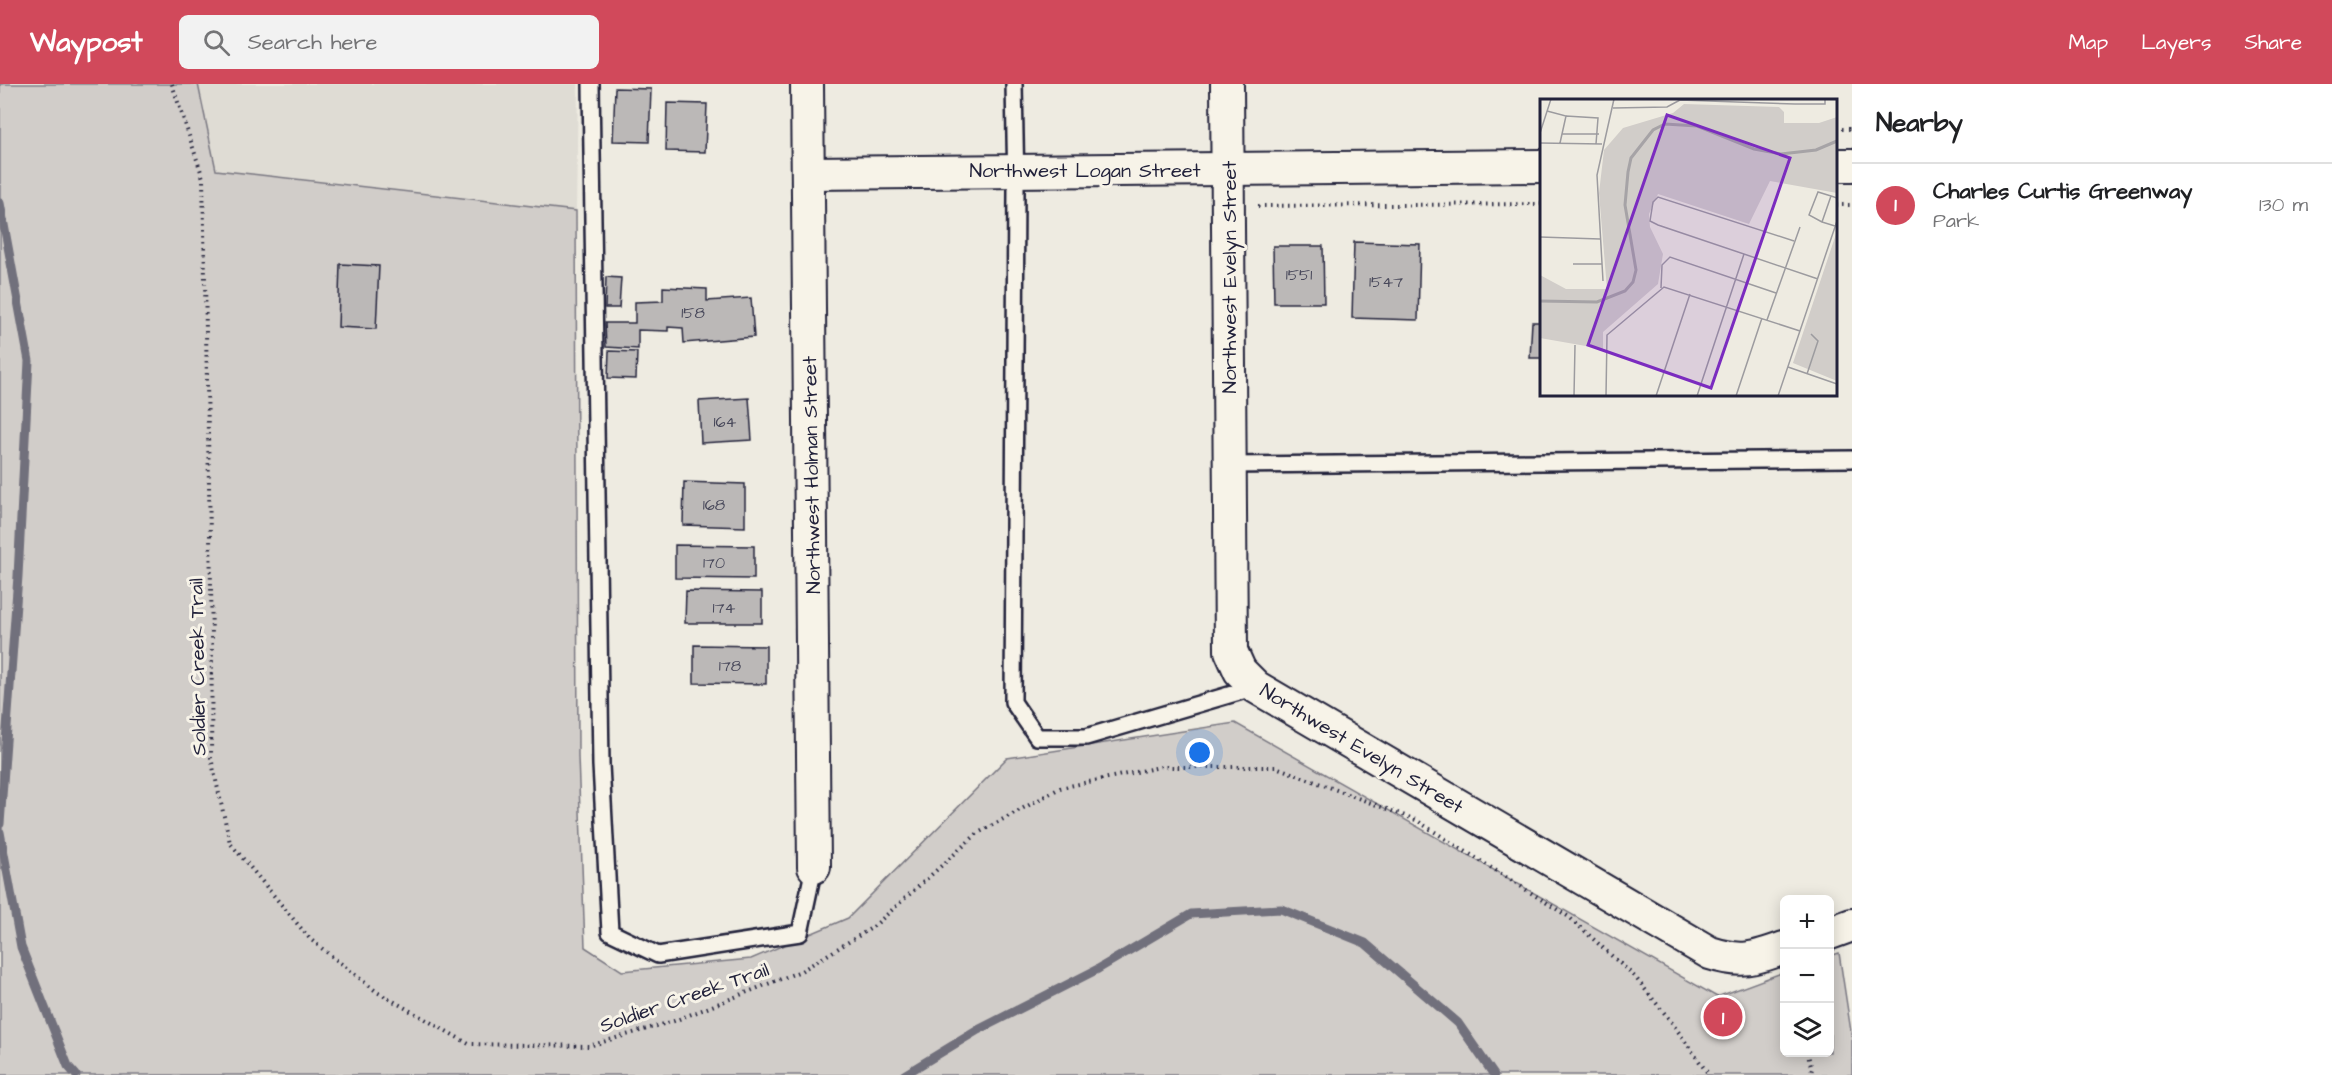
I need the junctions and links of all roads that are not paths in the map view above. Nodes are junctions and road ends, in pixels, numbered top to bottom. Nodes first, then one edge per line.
1 (591, 84) edge
2 (807, 84) edge
3 (1014, 84) edge
4 (1227, 84) edge
5 (1540, 166) edge
6 (1229, 168) junction
7 (1016, 171) junction
8 (808, 173) junction
9 (1852, 459) edge
10 (1231, 465) junction
11 (1256, 687) junction
12 (814, 867) joint
13 (1852, 925) edge
14 (1834, 932) edge
15 (1782, 949) edge

1 - 12 lane
2 - 8 street, Northwest Holman Street
3 - 7 lane
4 - 6 street, Northwest Evelyn Street
5 - 6 street, Northwest Logan Street
6 - 7 street, Northwest Logan Street
6 - 10 street, Northwest Evelyn Street
7 - 8 street, Northwest Logan Street
7 - 11 lane
8 - 12 street, Northwest Holman Street
9 - 10 lane
10 - 11 street, Northwest Evelyn Street
11 - 15 street, Northwest Evelyn Street
13 - 14 street

